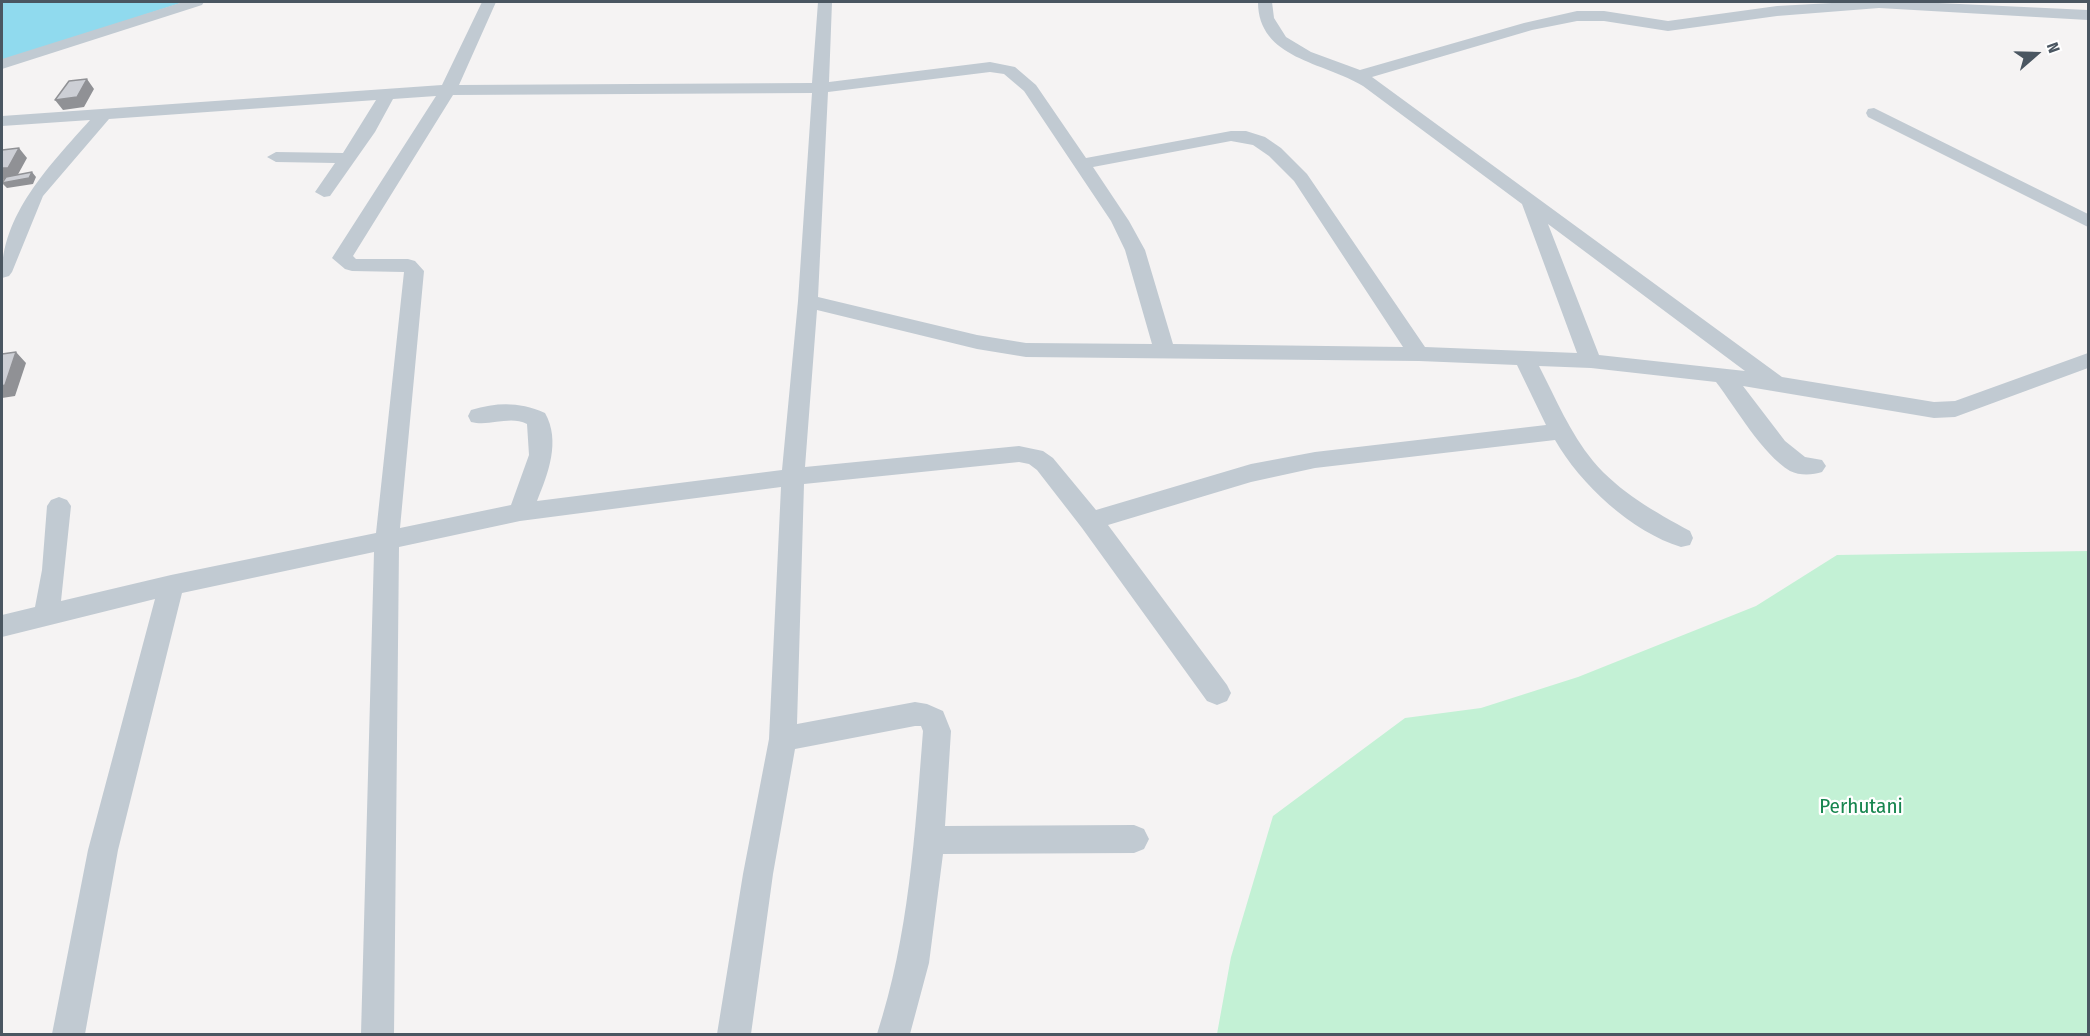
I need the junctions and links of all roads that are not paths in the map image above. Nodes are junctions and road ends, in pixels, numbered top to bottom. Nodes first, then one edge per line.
1 (197, 2) edge
2 (489, 2) edge
3 (825, 2) edge
4 (1265, 2) edge
5 (1782, 2) edge
6 (2024, 2) edge
7 (1878, 3) edge
8 (1797, 9) junction
9 (2036, 12) junction
10 (2088, 15) edge
11 (2, 64) edge
12 (1358, 76) junction
13 (822, 88) junction
14 (448, 90) junction
15 (388, 93) junction
16 (106, 112) junction
17 (1874, 113) dead end
18 (2, 121) edge
19 (276, 157) dead end
20 (348, 158) junction
21 (1083, 164) junction
22 (324, 192) dead end
23 (1530, 201) junction
24 (2088, 221) edge
25 (3, 263) edge
26 (808, 301) junction
27 (1165, 352) junction
28 (1419, 354) junction
29 (1525, 360) junction
30 (2088, 360) edge
31 (1591, 362) junction
32 (1723, 375) junction
33 (1776, 383) junction
34 (479, 416) dead end
35 (1562, 431) junction
36 (1814, 466) dead end
37 (793, 477) junction
38 (59, 506) dead end
39 (520, 512) junction
40 (1091, 521) junction
41 (1681, 538) dead end
42 (387, 540) junction
43 (171, 585) junction
44 (46, 616) junction
45 (2, 626) edge
46 (1217, 693) dead end
47 (783, 739) junction
48 (1134, 838) dead end
49 (930, 840) junction
50 (68, 1035) edge
51 (378, 1035) edge
52 (734, 1035) edge
53 (894, 1035) edge

1 - 11 street
2 - 14 street
3 - 13 street
4 - 12 street
5 - 8 street
6 - 9 street
7 - 8 street
7 - 9 street
8 - 12 street
9 - 10 street
12 - 23 street
13 - 14 street
13 - 21 street
13 - 26 street
14 - 15 street
14 - 42 street
15 - 16 street
15 - 20 street
16 - 18 street
16 - 25 street
17 - 24 street
19 - 20 street
20 - 22 street
21 - 27 street
21 - 28 street
23 - 31 street
23 - 33 street
26 - 27 street
26 - 37 street
27 - 28 street
28 - 29 street
29 - 31 street
29 - 35 street
30 - 33 street
31 - 32 street
32 - 33 street
32 - 36 street
34 - 39 street
35 - 40 street
35 - 41 street
37 - 39 street
37 - 40 street
37 - 47 street
38 - 44 street
39 - 42 street
40 - 46 street
42 - 43 street
42 - 51 street
43 - 44 street
43 - 50 street
44 - 45 street
47 - 49 street
47 - 52 street
48 - 49 street
49 - 53 street

